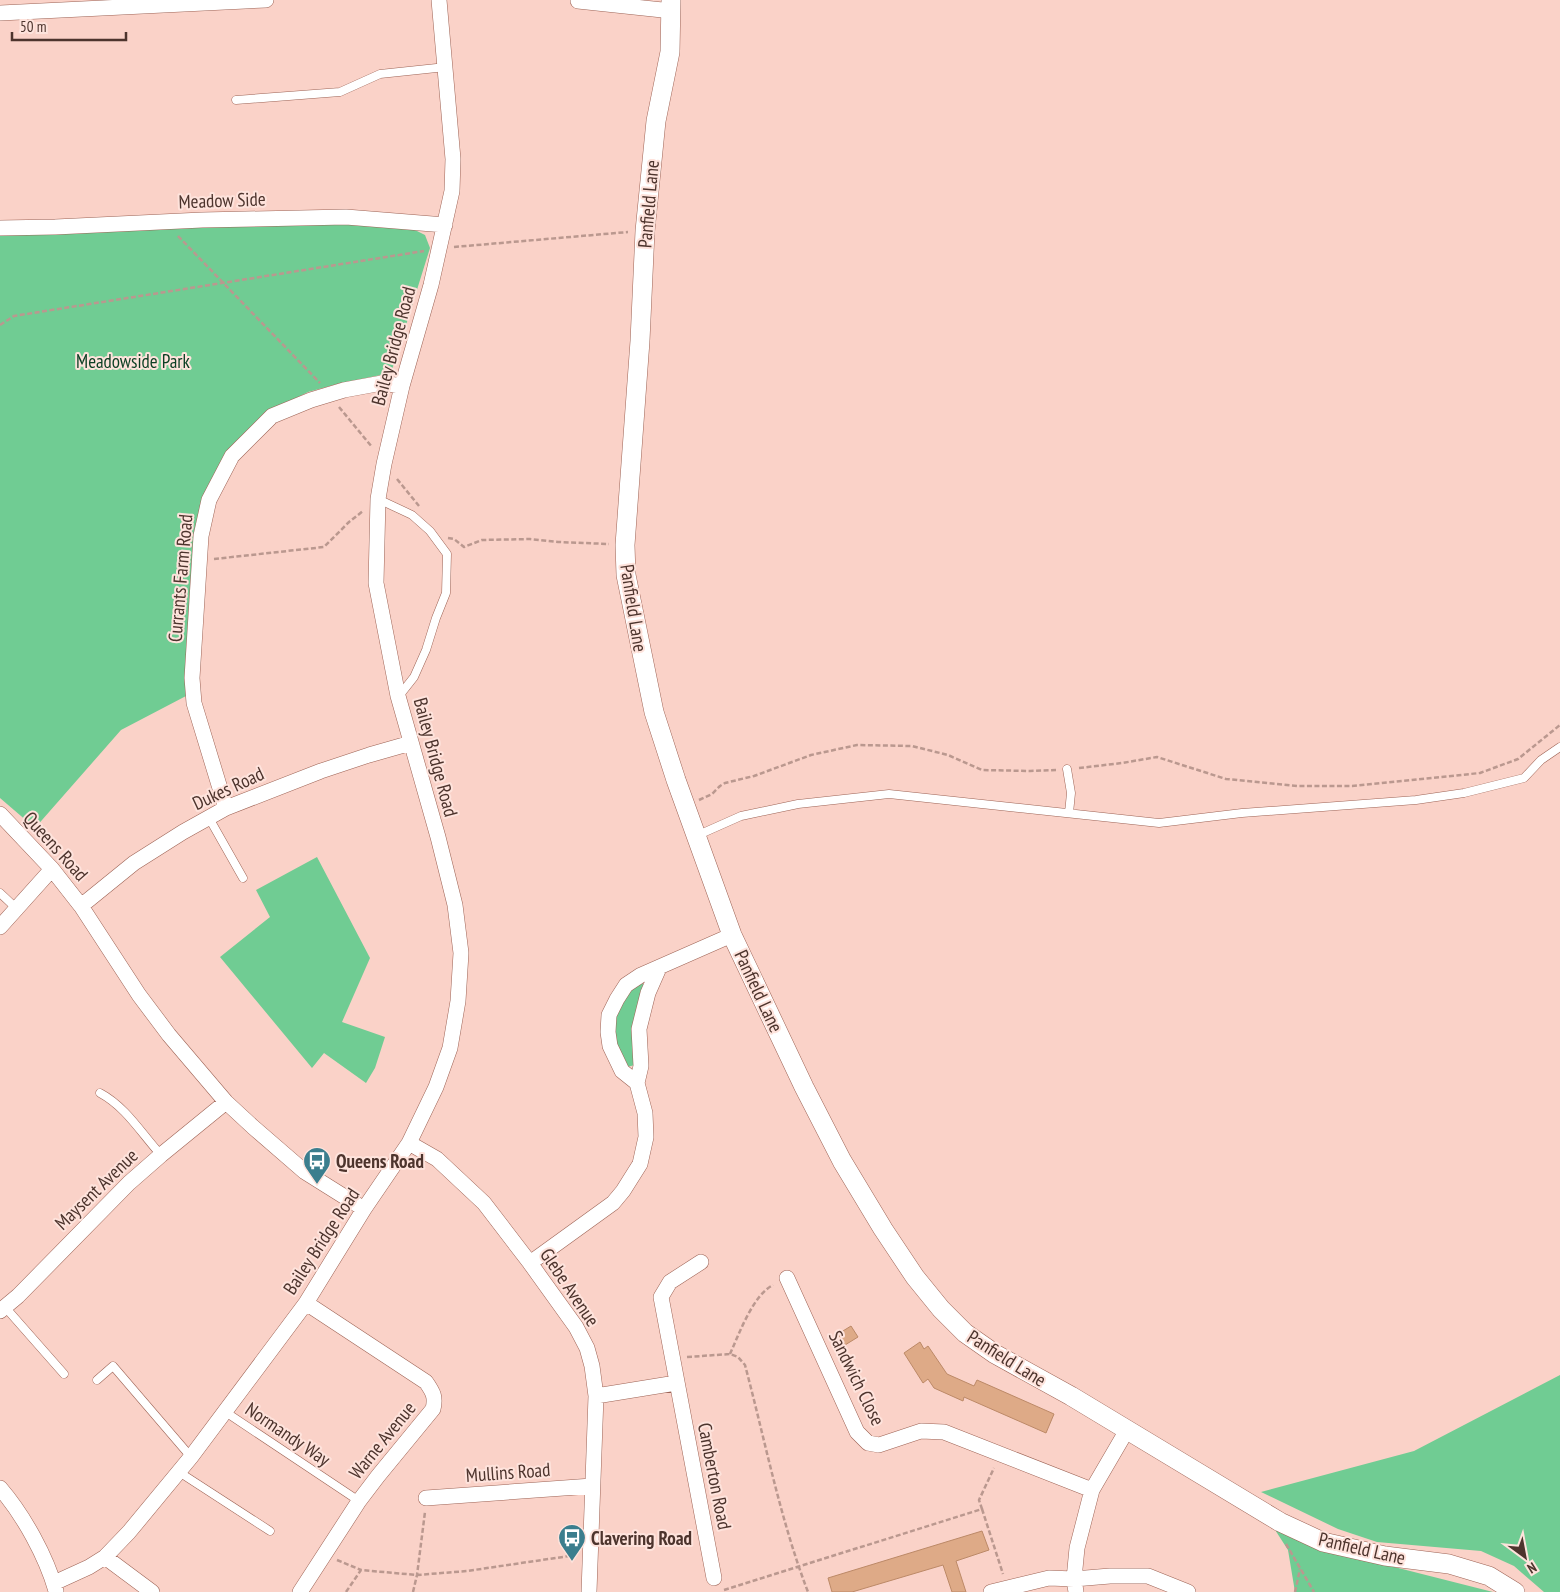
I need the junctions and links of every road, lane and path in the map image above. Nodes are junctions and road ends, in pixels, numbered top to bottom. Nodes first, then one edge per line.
1 (266, 0) edge
2 (440, 0) edge
3 (578, 1) dead end
4 (672, 6) edge
5 (0, 13) edge
6 (446, 67) junction
7 (236, 100) dead end
8 (445, 225) junction
9 (0, 228) edge
10 (645, 231) junction
11 (440, 248) junction
12 (0, 326) edge
13 (402, 386) junction
14 (378, 499) junction
15 (199, 560) junction
16 (398, 696) junction
17 (1560, 725) edge
18 (411, 743) junction
19 (1560, 747) edge
20 (1067, 769) junction
21 (226, 808) junction
22 (686, 808) junction
23 (1069, 813) junction
24 (0, 814) edge
25 (209, 818) junction
26 (696, 836) junction
27 (52, 868) junction
28 (243, 878) dead end
29 (0, 893) edge
30 (81, 906) junction
31 (16, 908) junction
32 (0, 928) edge
33 (732, 935) junction
34 (659, 968) junction
35 (637, 1084) junction
36 (100, 1093) dead end
37 (226, 1102) junction
38 (409, 1143) junction
39 (161, 1155) junction
40 (364, 1209) junction
41 (701, 1262) dead end
42 (530, 1263) junction
43 (787, 1278) joint
44 (306, 1303) junction
45 (2, 1309) edge
46 (730, 1354) junction
47 (672, 1358) junction
48 (64, 1374) dead end
49 (97, 1380) dead end
50 (676, 1383) junction
51 (596, 1396) junction
52 (224, 1411) junction
53 (1127, 1430) junction
54 (1001, 1454) junction
55 (191, 1457) junction
56 (179, 1472) junction
57 (592, 1486) junction
58 (0, 1488) edge
59 (1092, 1490) junction
60 (426, 1498) joint
61 (359, 1501) junction
62 (982, 1508) junction
63 (1280, 1522) junction
64 (270, 1530) dead end
65 (326, 1553) junction
66 (590, 1553) junction
67 (105, 1557) junction
68 (798, 1566) junction
69 (1300, 1568) junction
70 (361, 1570) junction
71 (417, 1575) junction
72 (716, 1585) edge
73 (1075, 1585) edge
74 (55, 1587) edge
75 (1007, 1587) junction
76 (152, 1592) edge
77 (300, 1592) edge
78 (346, 1592) edge
79 (413, 1592) edge
80 (589, 1592) edge
81 (808, 1592) edge
82 (992, 1592) edge
83 (1188, 1592) edge
84 (1295, 1592) edge
85 (1314, 1592) edge
86 (1514, 1592) edge

1 - 5 street
2 - 6 street, Bailey Bridge Road
3 - 4 street
4 - 10 street, Panfield Lane
6 - 7 lane
6 - 8 street, Bailey Bridge Road
8 - 9 street, Meadow Side
8 - 11 street, Bailey Bridge Road
10 - 11 path
10 - 22 street, Panfield Lane
11 - 12 path
11 - 13 street, Bailey Bridge Road
13 - 14 street, Bailey Bridge Road
13 - 15 street, Currants Farm Road
14 - 15 path
14 - 16 street, Bailey Bridge Road
14 - 16 lane
15 - 21 street, Currants Farm Road
16 - 18 street, Bailey Bridge Road
17 - 20 path
18 - 21 street, Dukes Road
18 - 38 street, Bailey Bridge Road
19 - 23 lane
20 - 22 path
20 - 23 lane
21 - 25 street, Dukes Road
22 - 26 street, Panfield Lane
23 - 26 lane
24 - 27 street, Queens Road
25 - 28 lane
25 - 30 street, Dukes Road
26 - 33 street, Panfield Lane
27 - 30 street, Queens Road
27 - 31 street
29 - 31 lane
30 - 37 street, Queens Road
31 - 32 street
33 - 34 street
33 - 53 street, Panfield Lane
34 - 35 street
34 - 35 street
35 - 42 street
36 - 39 lane
37 - 39 street, Maysent Avenue
37 - 40 street, Queens Road
38 - 40 street, Bailey Bridge Road
38 - 42 street, Glebe Avenue
39 - 45 street, Maysent Avenue
40 - 44 street, Bailey Bridge Road
41 - 47 street, Camberton Road
42 - 51 street, Glebe Avenue
43 - 46 path
43 - 54 street, Sandwich Close
44 - 52 street, Bailey Bridge Road
44 - 61 street, Warne Avenue
45 - 48 lane
46 - 47 path
46 - 68 path
47 - 50 street, Camberton Road
49 - 55 lane
50 - 51 street
50 - 72 street, Camberton Road
51 - 57 street, Glebe Avenue
52 - 55 street, Bailey Bridge Road
52 - 61 lane, Normandy Way
53 - 59 street
53 - 63 street, Panfield Lane
54 - 59 street, Sandwich Close
54 - 62 path
55 - 56 street, Bailey Bridge Road
56 - 64 lane
56 - 67 street, Bailey Bridge Road
57 - 60 street, Mullins Road
57 - 66 street, Glebe Avenue
58 - 74 street
59 - 73 street
60 - 71 path
61 - 65 street, Warne Avenue
62 - 68 path
62 - 75 path
63 - 69 path
63 - 86 street, Panfield Lane
65 - 70 path
65 - 77 street, Warne Avenue
66 - 71 path
66 - 80 street, Glebe Avenue
67 - 74 street, Bailey Bridge Road
67 - 76 street
68 - 72 path
68 - 81 path
69 - 84 path
69 - 85 path
70 - 71 path
70 - 78 path
71 - 79 path
73 - 75 street
73 - 83 street
75 - 82 street

